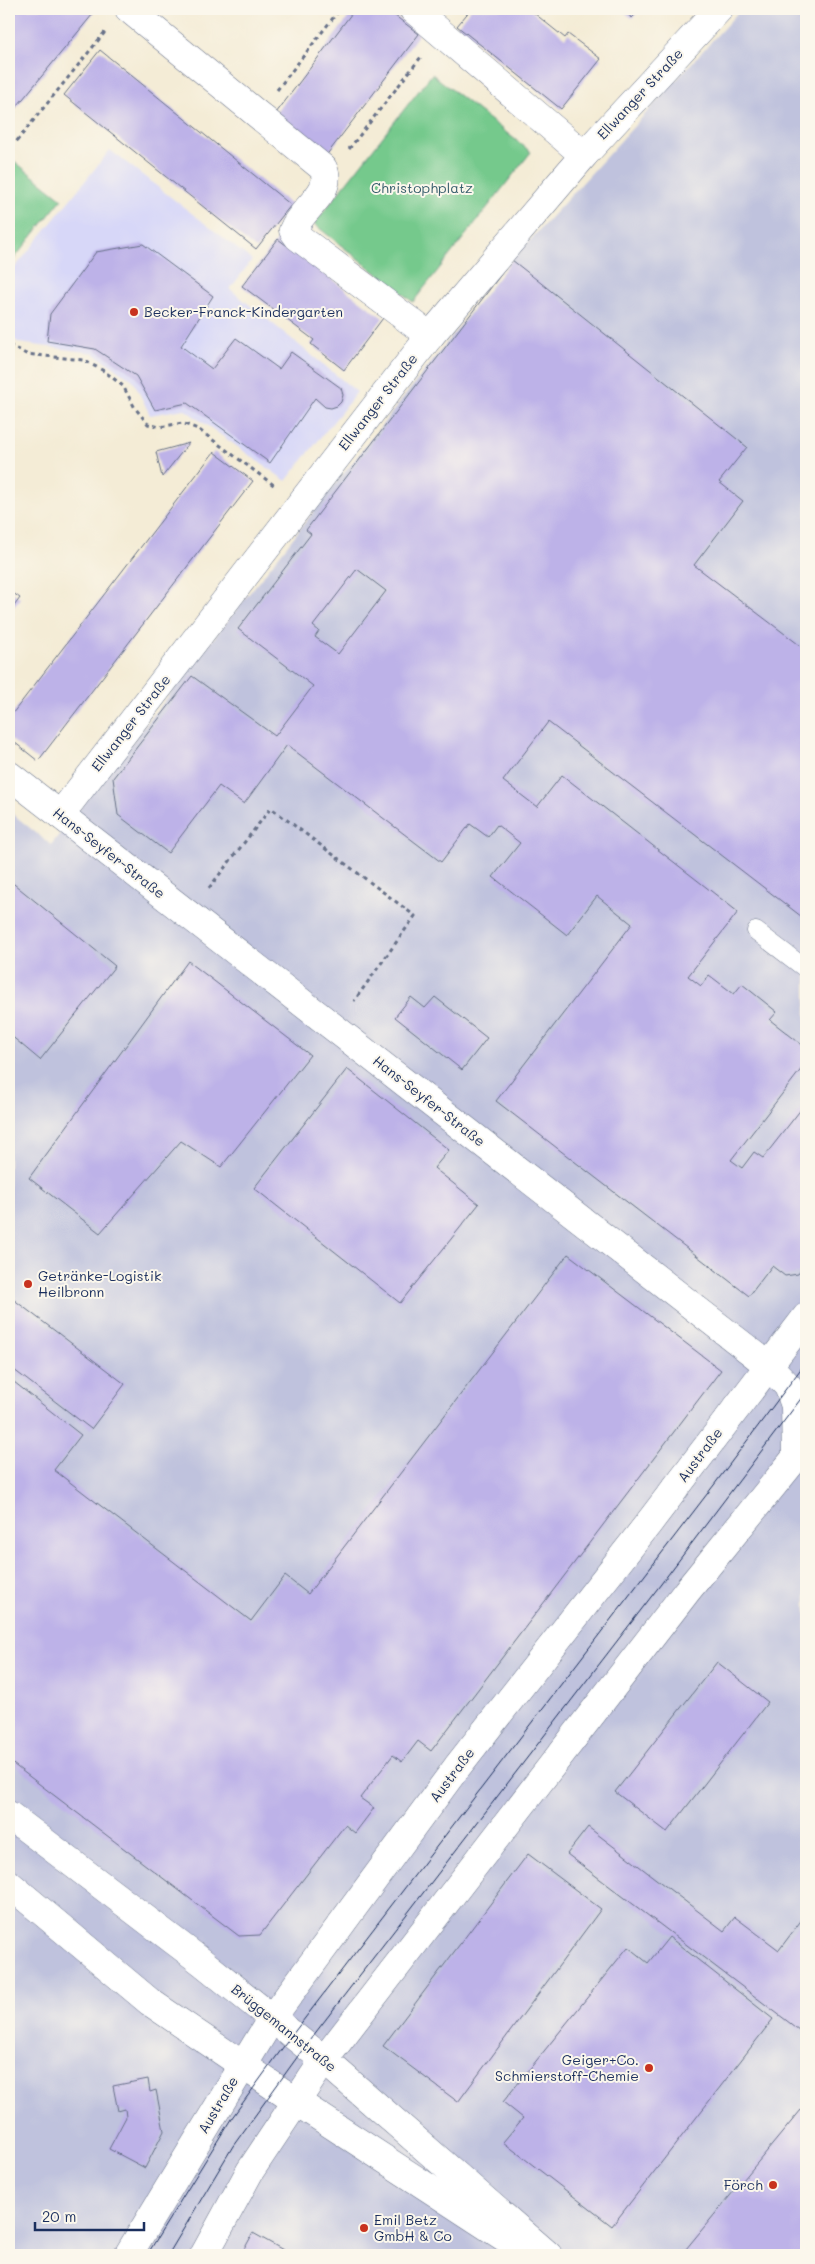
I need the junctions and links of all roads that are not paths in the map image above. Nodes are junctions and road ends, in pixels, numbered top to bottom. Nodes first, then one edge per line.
1 (129, 9) edge
2 (413, 9) edge
3 (719, 9) edge
4 (584, 155) junction
5 (430, 336) junction
6 (9, 776) edge
7 (60, 815) junction
8 (756, 931) dead end
9 (806, 969) edge
10 (806, 1317) edge
11 (768, 1365) junction
12 (801, 1451) edge
13 (9, 1815) edge
14 (9, 1884) edge
15 (272, 2018) junction
16 (324, 2060) junction
17 (242, 2066) junction
18 (296, 2102) junction
19 (128, 2255) edge
20 (204, 2255) edge
21 (532, 2255) edge
22 (548, 2255) edge

1 - 5 street
2 - 4 street
3 - 4 street, Ellwanger Straße
4 - 5 street, Ellwanger Straße
5 - 7 street, Ellwanger Straße
6 - 7 street, Hans-Seyfer-Straße
7 - 11 street, Hans-Seyfer-Straße
8 - 9 lane
10 - 11 street, Austraße
11 - 12 street, Hans-Seyfer-Straße
11 - 15 street, Austraße
12 - 16 street
13 - 15 street, Brüggemannstraße
14 - 17 street
15 - 16 street, Brüggemannstraße
15 - 17 street, Austraße
16 - 18 street
16 - 22 street, Brüggemannstraße
17 - 18 street
17 - 19 street, Austraße
18 - 20 street
18 - 21 street

